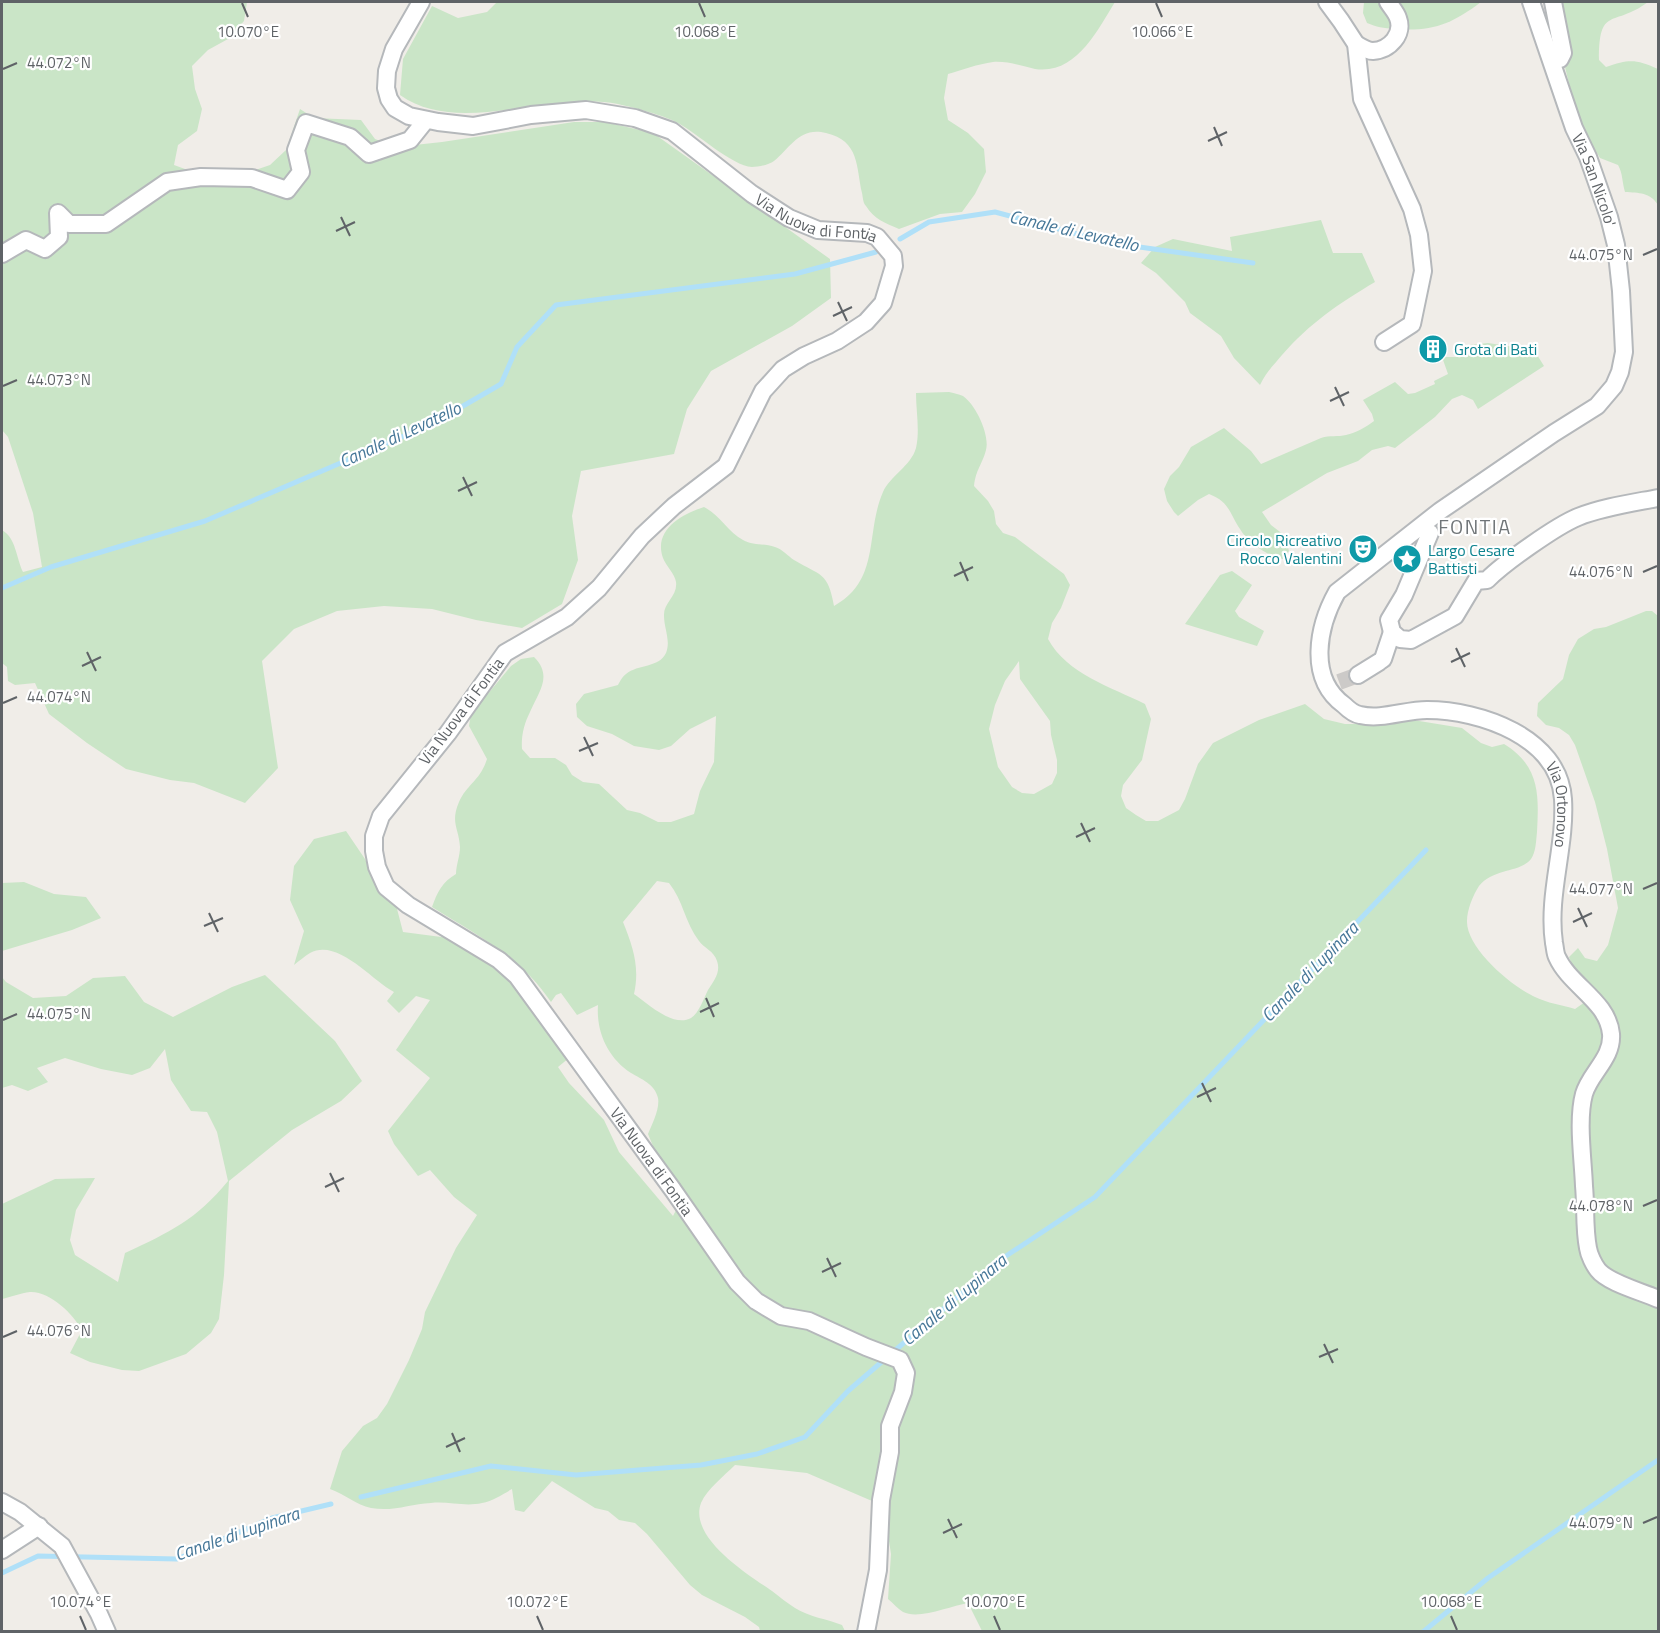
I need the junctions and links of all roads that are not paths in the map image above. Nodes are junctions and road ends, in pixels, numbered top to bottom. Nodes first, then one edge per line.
1 (421, 2) edge
2 (1327, 2) edge
3 (1388, 2) edge
4 (1531, 2) edge
5 (1553, 2) edge
6 (1356, 44) junction
7 (1551, 57) junction
8 (426, 120) junction
9 (2, 254) edge
10 (1384, 342) dead end
11 (1659, 498) edge
12 (1437, 517) joint
13 (1386, 552) junction
14 (1392, 632) junction
15 (1358, 675) tunnel mouth
16 (1659, 1299) edge
17 (2, 1502) edge
18 (39, 1526) junction
19 (2, 1550) edge
20 (107, 1632) edge
21 (866, 1632) edge

1 - 8 street, Via Nuova di Fontia
2 - 6 street
3 - 6 street
4 - 7 street, Via San Nicolo'
5 - 7 street
6 - 10 street
7 - 12 street, Via San Nicolo'
8 - 9 street
8 - 21 street, Via Nuova di Fontia
11 - 14 street
12 - 13 street, Via Ortonovo
13 - 14 street
13 - 16 street, Via Ortonovo
14 - 15 street
17 - 18 street
18 - 19 street
18 - 20 street

